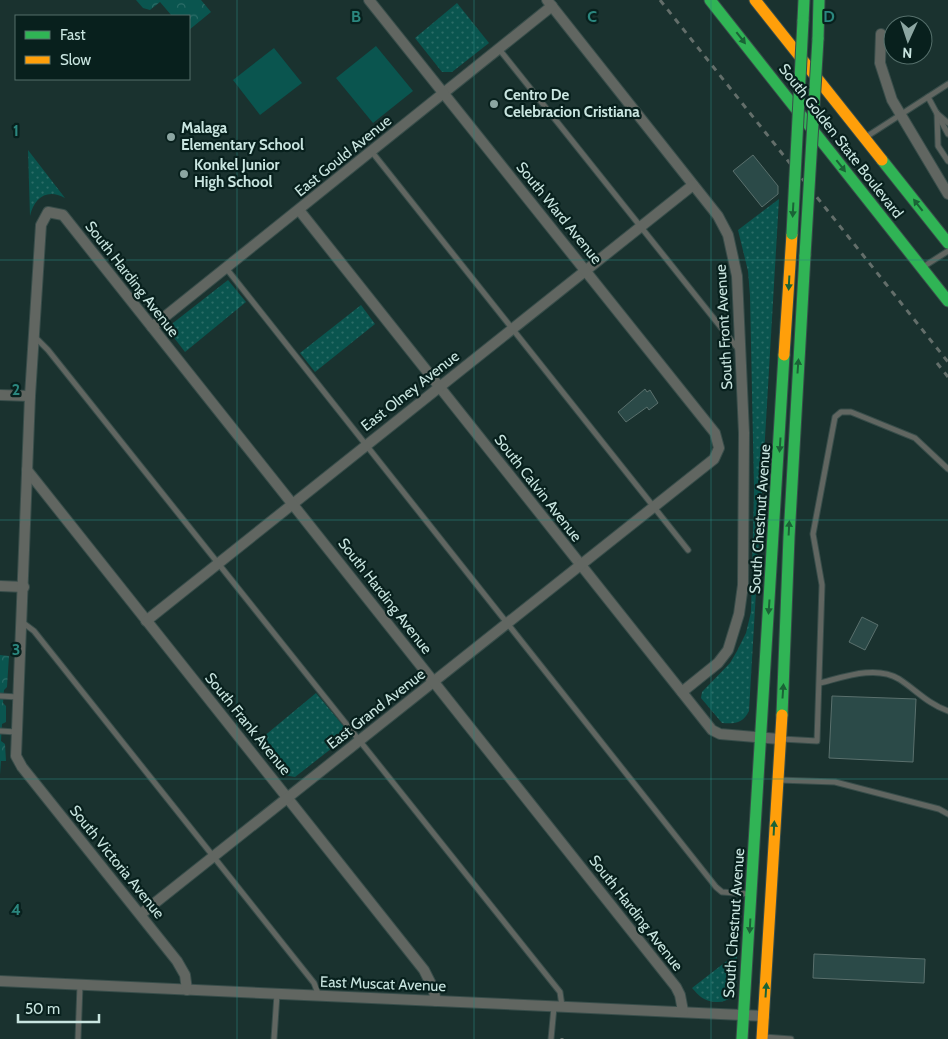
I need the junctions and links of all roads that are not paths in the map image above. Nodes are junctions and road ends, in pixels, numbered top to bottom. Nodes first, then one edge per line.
1 (369, 0) edge
2 (710, 0) edge
3 (755, 0) edge
4 (804, 0) edge
5 (819, 0) edge
6 (549, 3) edge
7 (881, 34) dead end
8 (499, 50) junction
9 (948, 84) edge
10 (444, 94) junction
11 (928, 97) junction
12 (900, 113) junction
13 (937, 113) junction
14 (948, 118) edge
15 (948, 123) edge
16 (948, 134) edge
17 (865, 138) junction
18 (372, 152) junction
19 (948, 161) edge
20 (693, 185) junction
21 (948, 194) edge
22 (299, 210) junction
23 (640, 227) junction
24 (948, 243) edge
25 (948, 251) edge
26 (226, 268) junction
27 (922, 268) junction
28 (585, 270) junction
29 (948, 301) edge
30 (152, 327) junction
31 (513, 329) junction
32 (34, 336) junction
33 (742, 353) junction
34 (440, 387) junction
35 (0, 395) edge
36 (30, 396) junction
37 (366, 445) junction
38 (719, 448) joint
39 (948, 469) edge
40 (27, 470) junction
41 (293, 504) junction
42 (653, 506) junction
43 (688, 550) dead end
44 (219, 562) junction
45 (580, 565) junction
46 (0, 586) edge
47 (24, 586) junction
48 (146, 621) junction
49 (22, 622) junction
50 (508, 622) junction
51 (434, 682) junction
52 (820, 683) junction
53 (682, 692) junction
54 (0, 696) edge
55 (18, 697) junction
56 (948, 711) edge
57 (0, 731) edge
58 (16, 732) junction
59 (760, 738) junction
60 (779, 739) junction
61 (361, 740) junction
62 (776, 780) junction
63 (288, 798) junction
64 (948, 814) edge
65 (213, 856) junction
66 (752, 894) junction
67 (141, 914) junction
68 (0, 981) edge
69 (80, 985) junction
70 (187, 990) junction
71 (277, 994) junction
72 (319, 996) junction
73 (436, 1001) junction
74 (558, 1006) junction
75 (683, 1011) junction
76 (744, 1014) junction
77 (764, 1016) junction
78 (762, 1038) edge
79 (78, 1039) edge
80 (274, 1039) edge
81 (551, 1039) edge
82 (742, 1039) edge
83 (786, 1039) edge
84 (791, 1039) edge

1 - 10 street, South Ward Avenue
2 -> 27 main road, South Golden State Boulevard
3 - 17 main road, South Golden State Boulevard
4 -> 59 main road, South Chestnut Avenue, bridge
60 -> 5 main road, South Chestnut Avenue, bridge
6 - 8 street, East Gould Avenue
6 - 20 street, South Front Avenue
7 - 12 street
8 - 10 street, East Gould Avenue
8 - 23 lane
9 - 11 lane
10 - 18 street, East Gould Avenue
10 - 28 street, South Ward Avenue
11 - 12 lane
11 - 13 lane
12 - 17 lane
12 - 21 street
13 - 14 lane
13 - 15 lane
13 - 16 lane
13 - 19 lane
24 -> 17 main road, South Golden State Boulevard
18 - 22 street, East Gould Avenue
18 - 31 lane
20 - 23 street, East Olney Avenue
20 - 33 street, South Front Avenue
22 - 26 street, East Gould Avenue
22 - 34 street, South Calvin Avenue
23 - 28 street, East Olney Avenue
23 - 33 lane
25 - 27 lane
26 - 30 street, East Gould Avenue
26 - 37 lane
27 - 29 main road, South Golden State Boulevard
28 - 31 street, East Olney Avenue
28 - 38 street, South Ward Avenue
30 - 32 street, South Harding Avenue
30 - 41 street, South Harding Avenue
31 - 34 street, East Olney Avenue
31 - 42 lane
32 - 36 street
32 - 44 lane
33 - 53 street, South Front Avenue
34 - 37 street, East Olney Avenue
34 - 45 street, South Calvin Avenue
35 - 36 street
36 - 40 street
37 - 41 street, East Olney Avenue
37 - 50 lane
38 - 42 street, East Grand Avenue
39 - 52 lane
40 - 47 street
40 - 48 street, South Frank Avenue
41 - 44 street, East Olney Avenue
41 - 51 street, South Harding Avenue
42 - 43 lane
42 - 45 street, East Grand Avenue
44 - 48 street, East Olney Avenue
44 - 61 lane
45 - 50 street, East Grand Avenue
45 - 53 street, South Calvin Avenue
46 - 47 street
47 - 49 street
48 - 63 street, South Frank Avenue
49 - 55 street
49 - 65 lane
50 - 51 street, East Grand Avenue
50 - 66 lane
51 - 61 street, East Grand Avenue
51 - 75 street, South Harding Avenue
52 - 56 lane
52 - 60 lane
53 - 59 street, South Calvin Avenue
54 - 55 lane
55 - 58 street
57 - 58 lane
58 - 67 street, South Victoria Avenue
59 - 60 street, South Calvin Avenue
59 - 66 main road, South Chestnut Avenue
60 - 62 main road, South Chestnut Avenue
61 - 63 street, East Grand Avenue
61 - 74 lane
62 - 64 lane
77 -> 62 main road, South Chestnut Avenue
63 - 65 street, East Grand Avenue
63 - 73 street, South Frank Avenue
65 - 67 street, East Grand Avenue
65 - 72 lane
66 -> 76 main road, South Chestnut Avenue
67 - 70 street, South Victoria Avenue
68 - 69 street, East Muscat Avenue
69 - 70 street, East Muscat Avenue
69 - 79 lane
70 - 71 street, East Muscat Avenue
71 - 72 street, East Muscat Avenue
71 - 80 lane
72 - 73 street, East Muscat Avenue
73 - 74 street, East Muscat Avenue
74 - 75 street, East Muscat Avenue
74 - 81 lane
75 - 76 street, East Muscat Avenue
76 - 77 street, East Muscat Avenue
76 - 82 main road, South Chestnut Avenue
77 - 78 main road, South Chestnut Avenue
78 - 83 lane
83 - 84 lane

